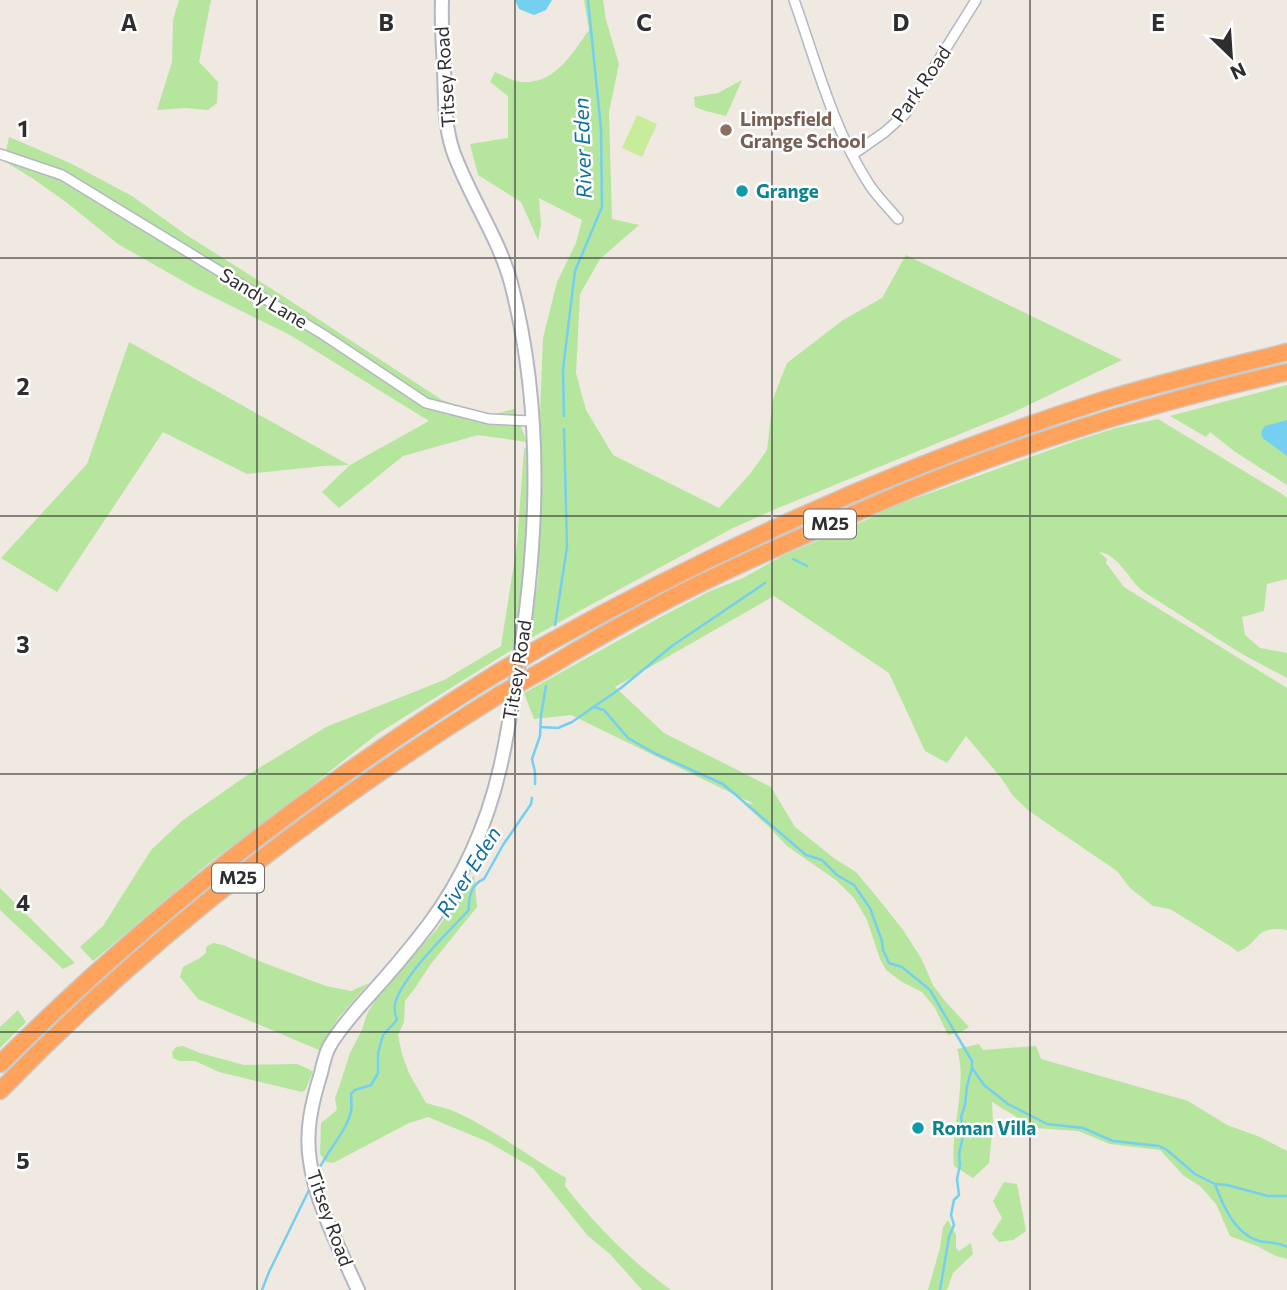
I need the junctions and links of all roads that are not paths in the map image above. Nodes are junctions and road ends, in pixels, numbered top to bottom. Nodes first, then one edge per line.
1 (442, 0) edge
2 (794, 0) edge
3 (976, 0) edge
4 (0, 154) edge
5 (852, 155) junction
6 (898, 219) dead end
7 (1287, 352) edge
8 (1287, 372) edge
9 (532, 421) junction
10 (0, 1064) edge
11 (0, 1091) edge
12 (358, 1290) edge

1 - 9 main road, Titsey Road
2 - 5 street
3 - 5 street, Park Road
4 - 9 street, Sandy Lane
5 - 6 street
7 - 10 highway, M25, bridge
8 - 11 highway, M25, bridge
9 - 12 main road, Titsey Road

